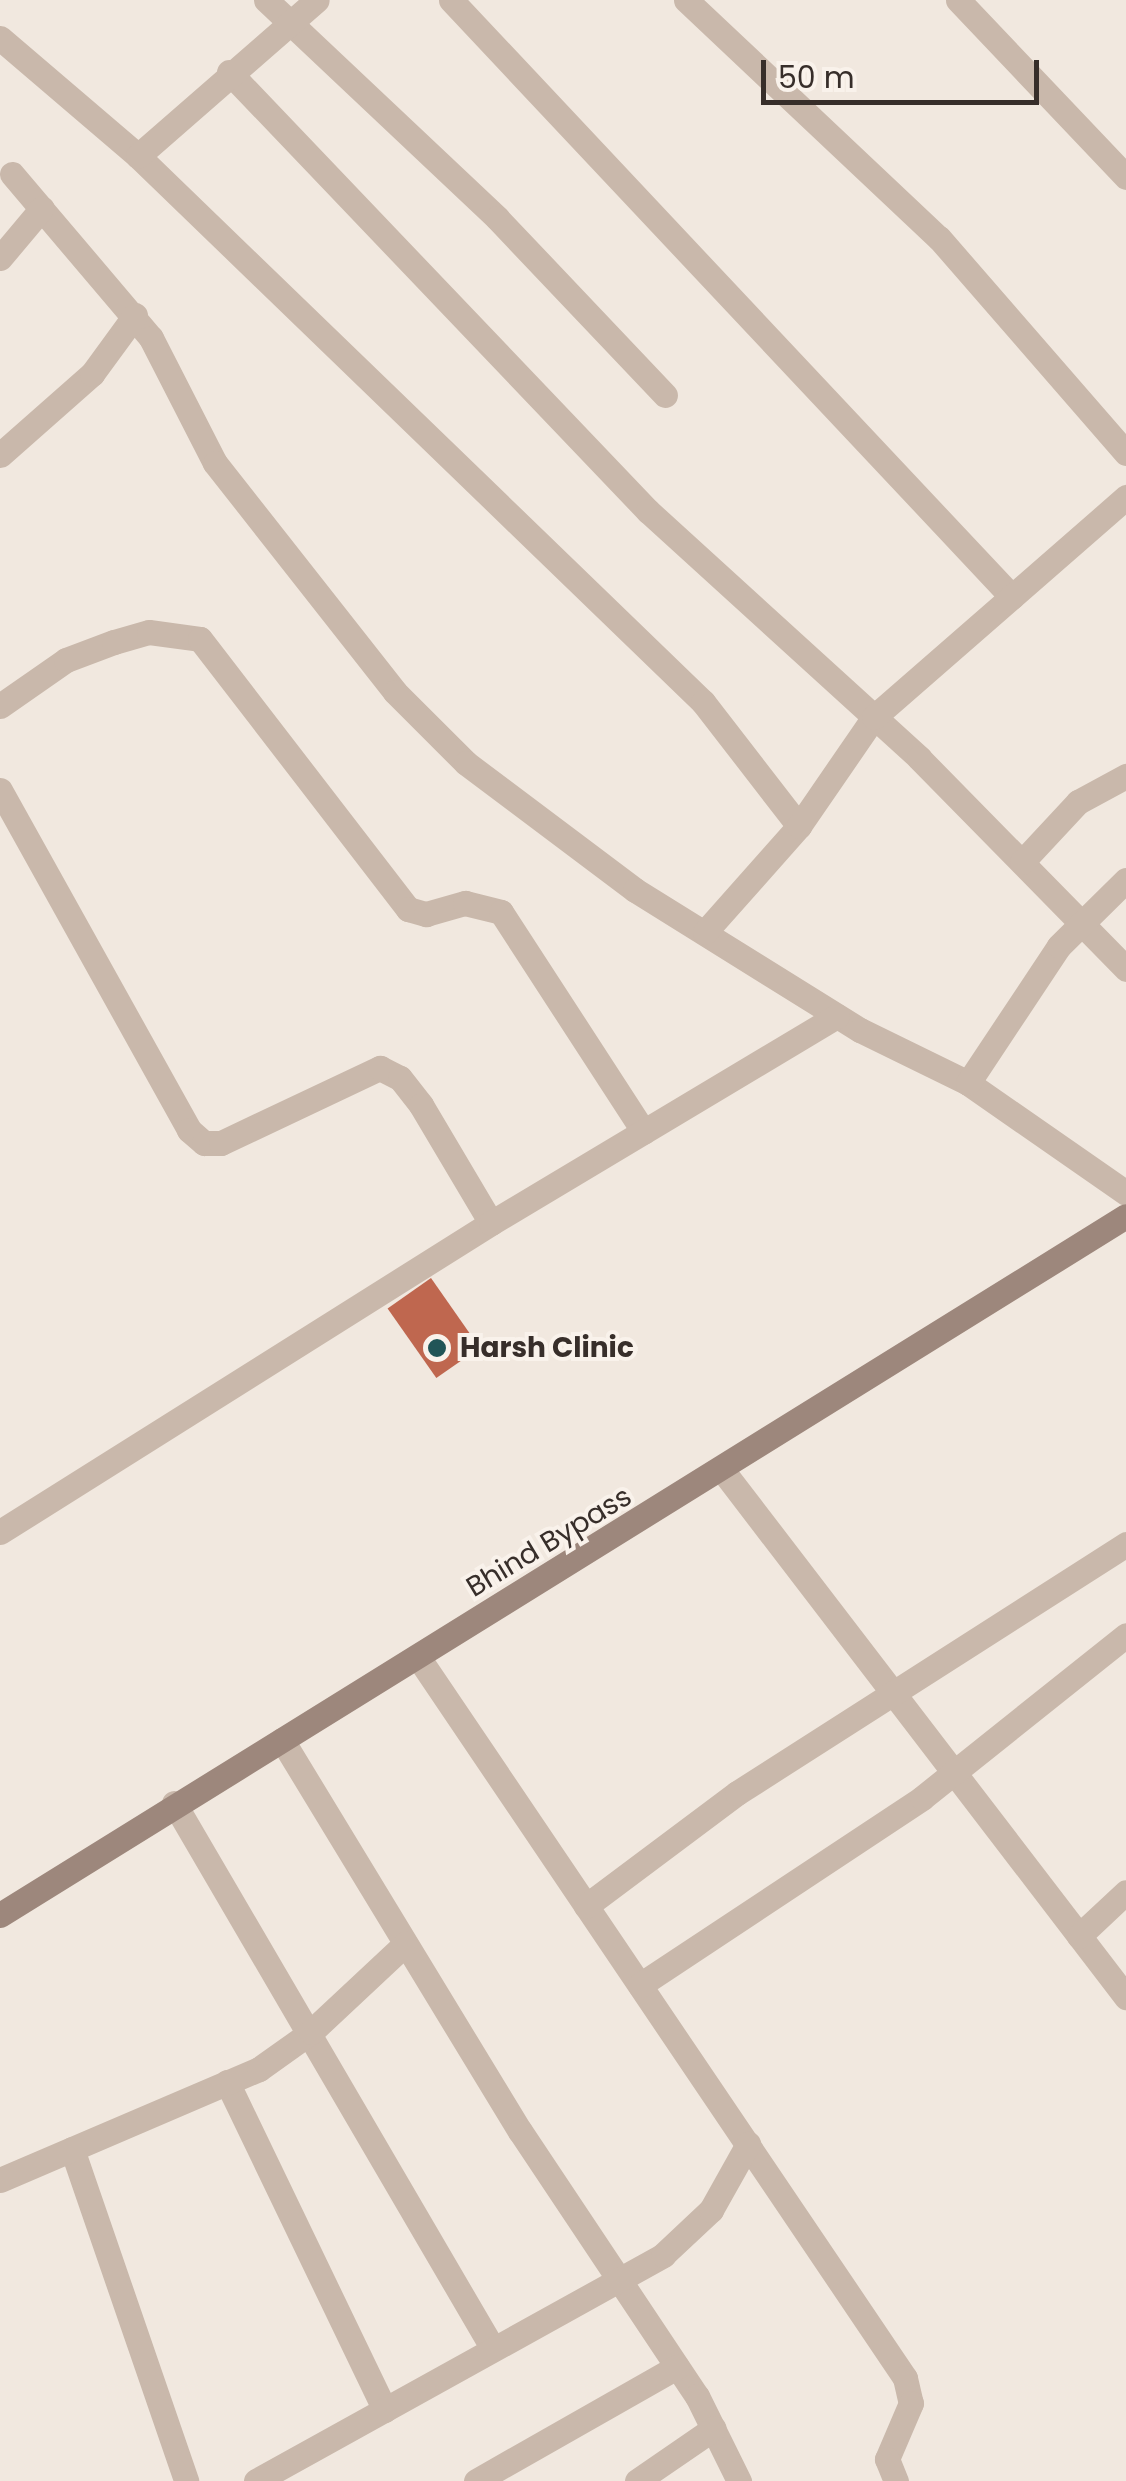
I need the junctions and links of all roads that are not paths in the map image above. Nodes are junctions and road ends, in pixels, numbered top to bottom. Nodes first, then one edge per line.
1 (266, 0) edge
2 (317, 0) edge
3 (450, 0) edge
4 (686, 0) edge
5 (958, 0) edge
6 (291, 19) junction
7 (0, 38) edge
8 (229, 72) junction
9 (138, 156) junction
10 (12, 174) dead end
11 (1126, 178) edge
12 (42, 208) junction
13 (0, 258) edge
14 (134, 315) junction
15 (666, 395) dead end
16 (2, 449) edge
17 (1126, 453) edge
18 (1126, 497) edge
19 (1012, 597) junction
20 (0, 706) edge
21 (874, 717) junction
22 (1126, 776) edge
23 (0, 790) edge
24 (799, 826) junction
25 (1022, 862) junction
26 (1126, 880) edge
27 (1080, 922) junction
28 (706, 932) junction
29 (1126, 969) edge
30 (837, 1016) junction
31 (968, 1082) junction
32 (644, 1132) junction
33 (1126, 1192) edge
34 (1126, 1216) edge
35 (491, 1223) junction
36 (724, 1471) junction
37 (0, 1532) edge
38 (1126, 1544) edge
39 (1126, 1634) edge
40 (418, 1657) junction
41 (892, 1696) junction
42 (282, 1740) junction
43 (954, 1773) junction
44 (174, 1803) junction
45 (1126, 1892) edge
46 (586, 1906) junction
47 (0, 1914) edge
48 (1079, 1936) junction
49 (406, 1944) junction
50 (640, 1985) junction
51 (1126, 1997) edge
52 (311, 2032) junction
53 (227, 2082) junction
54 (748, 2144) junction
55 (72, 2149) junction
56 (0, 2180) edge
57 (617, 2280) junction
58 (494, 2350) junction
59 (677, 2367) junction
60 (384, 2410) junction
61 (714, 2428) junction
62 (186, 2481) edge
63 (256, 2481) edge
64 (476, 2481) edge
65 (638, 2481) edge
66 (739, 2481) edge
67 (894, 2481) edge

1 - 6 street
2 - 6 street
3 - 19 street
4 - 17 street
5 - 11 street
6 - 8 street
6 - 15 street
7 - 9 street
8 - 9 street
8 - 21 street
9 - 24 street
10 - 12 street
12 - 13 street
12 - 14 street
14 - 16 street
14 - 28 street
18 - 19 street
19 - 21 street
20 - 32 street
21 - 24 street
21 - 25 street
22 - 25 street
23 - 35 street
24 - 28 street
25 - 27 street
26 - 27 street
27 - 29 street
27 - 31 street
28 - 30 street
30 - 31 street
30 - 32 street
31 - 33 street
32 - 35 street
34 - 36 street, Bhind Bypass
35 - 37 street
36 - 40 street, Bhind Bypass
36 - 41 street
38 - 41 street
39 - 43 street
40 - 42 street, Bhind Bypass
40 - 46 street
41 - 43 street
41 - 46 street
42 - 44 street, Bhind Bypass
42 - 49 street
43 - 48 street
43 - 50 street
44 - 47 street, Bhind Bypass
44 - 52 street
45 - 48 street
46 - 50 street
48 - 51 street
49 - 52 street
49 - 57 street
50 - 54 street
52 - 53 street
52 - 58 street
53 - 55 street
53 - 60 street
54 - 57 street
54 - 67 street
55 - 56 street
55 - 62 street
57 - 58 street
57 - 59 street
58 - 60 street
59 - 61 street
59 - 64 street
60 - 63 street
61 - 65 street
61 - 66 street

